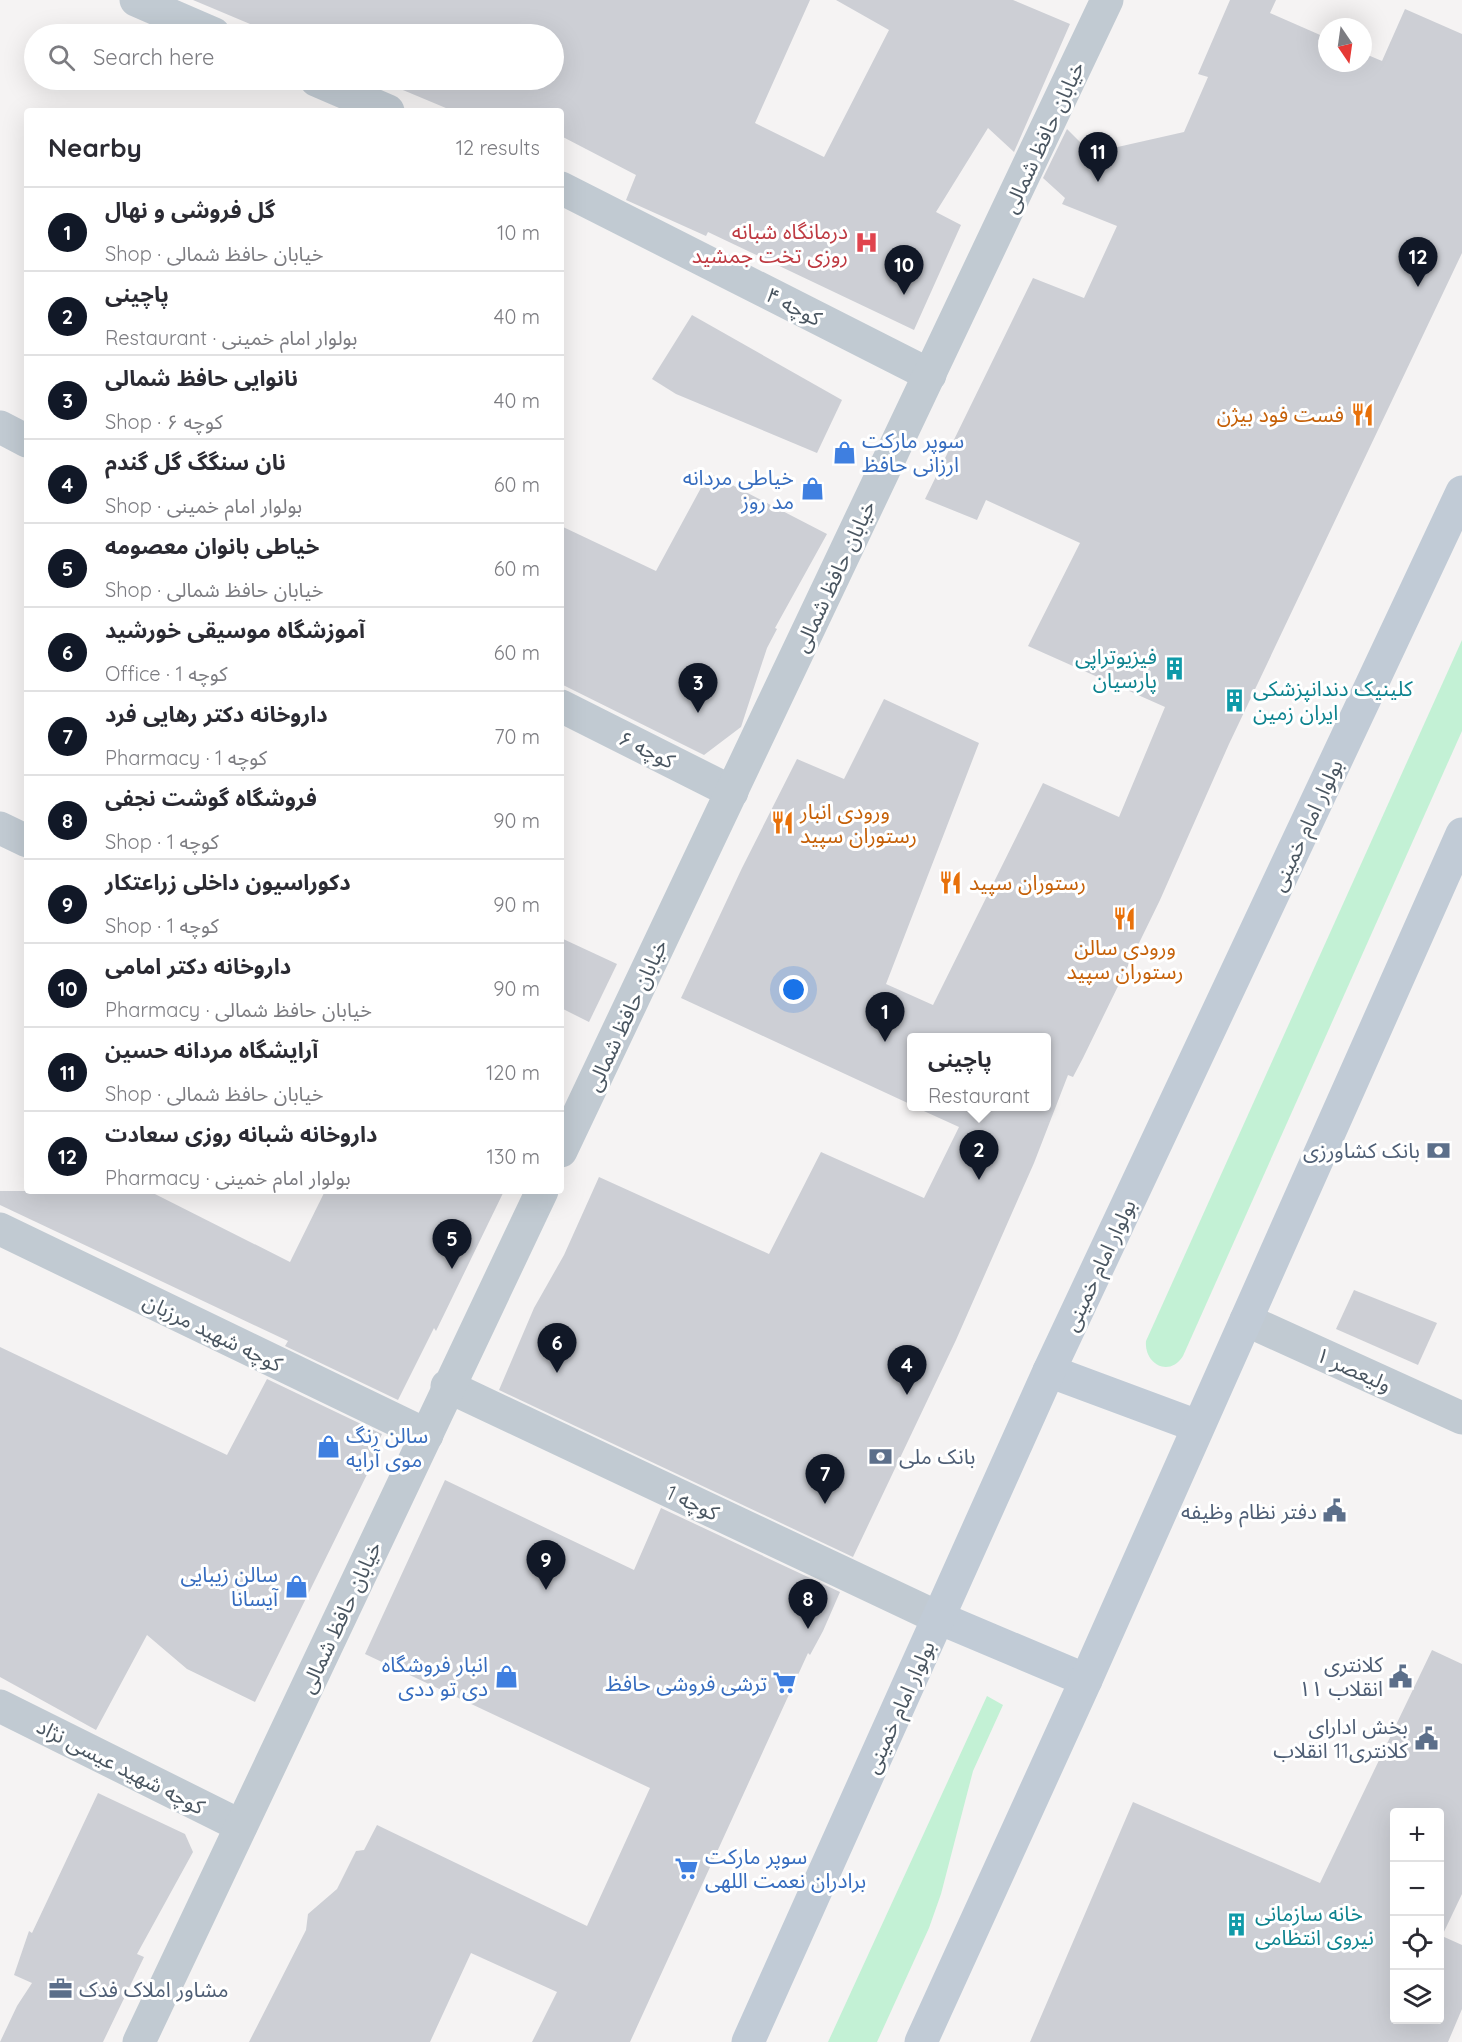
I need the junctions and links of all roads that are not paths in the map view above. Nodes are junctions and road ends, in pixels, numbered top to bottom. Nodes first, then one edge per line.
1 (136, 0) edge
2 (1107, 0) edge
3 (191, 24) edge
4 (339, 90) edge
5 (381, 108) edge
6 (564, 190) edge
7 (930, 375) junction
8 (0, 427) edge
9 (24, 439) edge
10 (1462, 492) edge
11 (564, 708) edge
12 (732, 792) junction
13 (0, 828) edge
14 (1462, 834) edge
15 (24, 840) edge
16 (569, 1116) edge
17 (564, 1138) edge
18 (541, 1194) edge
19 (0, 1229) edge
20 (1246, 1320) junction
21 (1049, 1371) junction
22 (447, 1386) junction
23 (1462, 1418) edge
24 (1197, 1426) junction
25 (427, 1435) junction
26 (939, 1618) junction
27 (1086, 1680) junction
28 (0, 1706) edge
29 (241, 1826) junction
30 (139, 2042) edge
31 (748, 2042) edge
32 (921, 2042) edge

1 - 3 street
2 - 7 street, خیابان حافظ شمالی
4 - 5 street
6 - 7 street, کوچه ۴
7 - 12 street, خیابان حافظ شمالی
8 - 9 street
10 - 21 main road, بولوار امام خمینی
11 - 12 street, کوچه ۶
12 - 16 street, خیابان حافظ شمالی
13 - 15 street
14 - 20 main road
16 - 17 street, خیابان حافظ شمالی
18 - 22 street, خیابان حافظ شمالی
19 - 25 street, کوچه شهید مرزبان
20 - 23 street, ولیعصر ۱
20 - 24 main road
21 - 24 main road
21 - 26 main road, بولوار امام خمینی
22 - 25 street, خیابان حافظ شمالی
22 - 26 street, کوچه 1
24 - 27 main road
25 - 29 street, خیابان حافظ شمالی
26 - 27 main road
26 - 31 main road, بولوار امام خمینی
27 - 32 main road
28 - 29 street, کوچه شهید عیسی نژاد
29 - 30 street, خیابان حافظ شمالی

